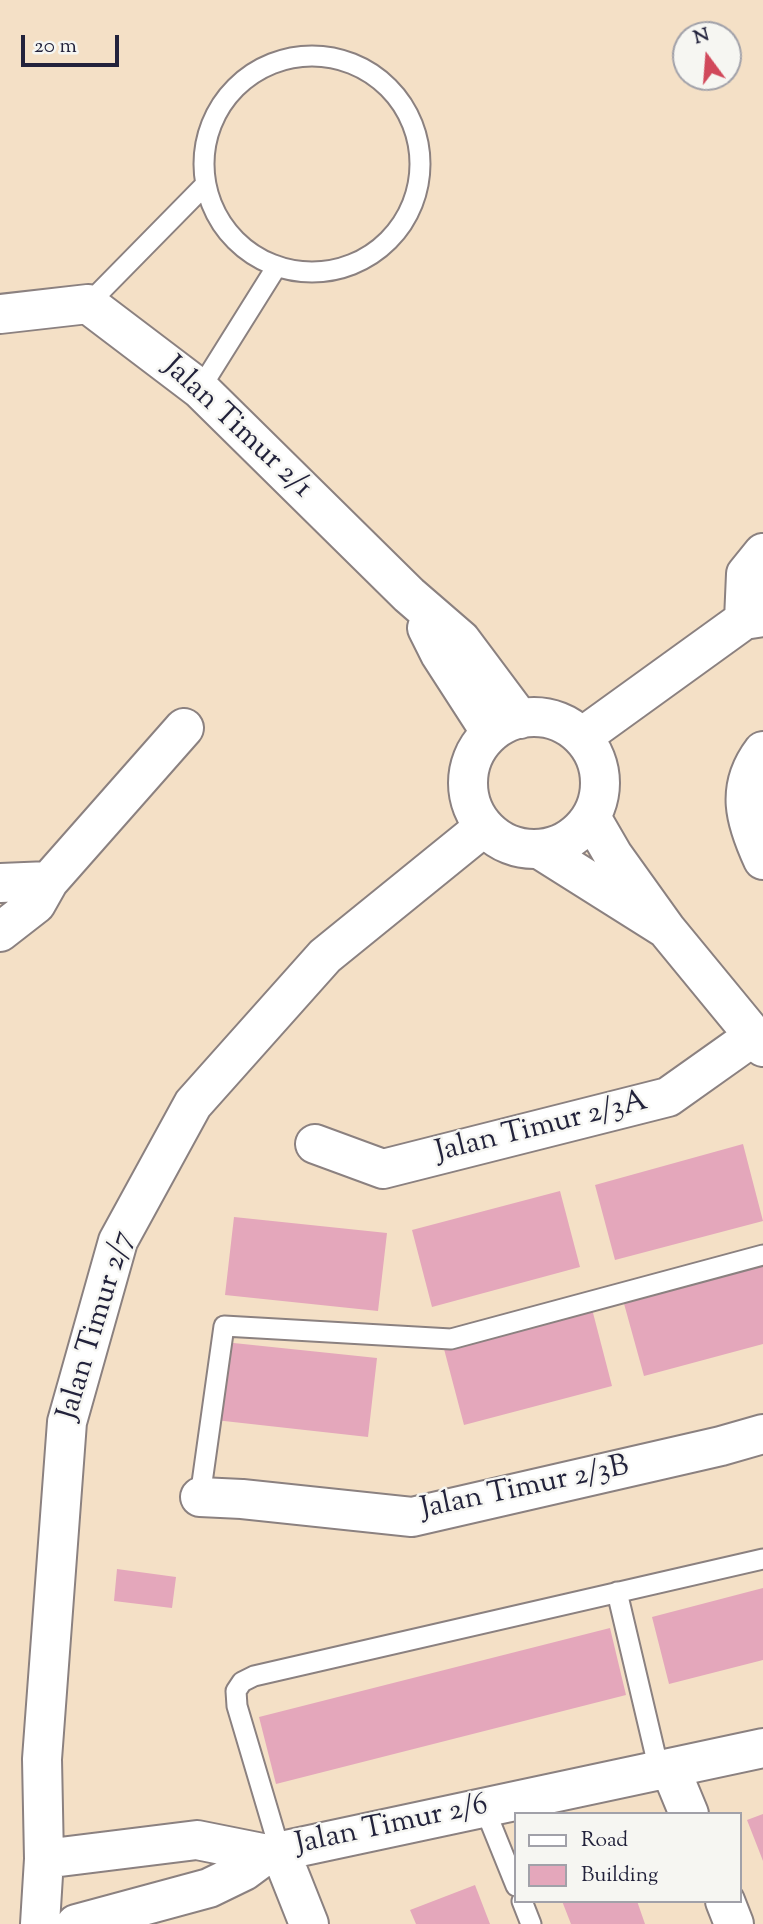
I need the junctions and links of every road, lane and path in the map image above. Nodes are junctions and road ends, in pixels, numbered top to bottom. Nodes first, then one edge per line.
1 (205, 185) junction
2 (276, 267) junction
3 (88, 304) junction
4 (0, 314) edge
5 (200, 389) junction
6 (763, 553) edge
7 (754, 618) edge
8 (505, 726) junction
9 (184, 729) dead end
10 (582, 737) junction
11 (759, 756) edge
12 (591, 817) junction
13 (484, 827) junction
14 (539, 849) junction
15 (763, 860) edge
16 (49, 881) junction
17 (0, 883) edge
18 (666, 929) junction
19 (0, 932) edge
20 (759, 1042) edge
21 (315, 1144) dead end
22 (763, 1255) edge
23 (763, 1434) edge
24 (200, 1497) joint
25 (763, 1559) edge
26 (617, 1592) junction
27 (763, 1748) edge
28 (664, 1769) junction
29 (484, 1807) junction
30 (688, 1812) edge
31 (273, 1853) junction
32 (44, 1859) junction
33 (514, 1881) edge
34 (523, 1903) edge
35 (725, 1903) edge
36 (40, 1924) edge
37 (76, 1924) edge
38 (309, 1924) edge
39 (531, 1924) edge
40 (734, 1924) edge

1 - 2 lane
1 - 2 lane
1 - 3 lane
2 - 5 lane
3 - 4 street
3 - 5 street, Jalan Timur 2/1
5 - 8 street, Jalan Timur 2/1
6 - 7 street
7 - 10 street
8 - 10 street
8 - 13 street
9 - 16 street
10 - 12 street
11 - 15 street
12 - 14 street
12 - 18 street
13 - 14 street
13 - 32 street, Jalan Timur 2/7
14 - 18 street
16 - 17 street
16 - 19 street
18 - 20 street
20 - 21 street, Jalan Timur 2/3A
22 - 24 lane
23 - 24 street, Jalan Timur 2/3B
25 - 26 lane
26 - 28 lane
26 - 31 lane
27 - 28 street, Jalan Timur 2/6
28 - 29 street, Jalan Timur 2/6
28 - 30 street
29 - 31 street, Jalan Timur 2/6
29 - 33 lane
31 - 32 street
31 - 37 street
31 - 38 street
32 - 36 street, Jalan Timur 2/7
34 - 39 lane
35 - 40 street

